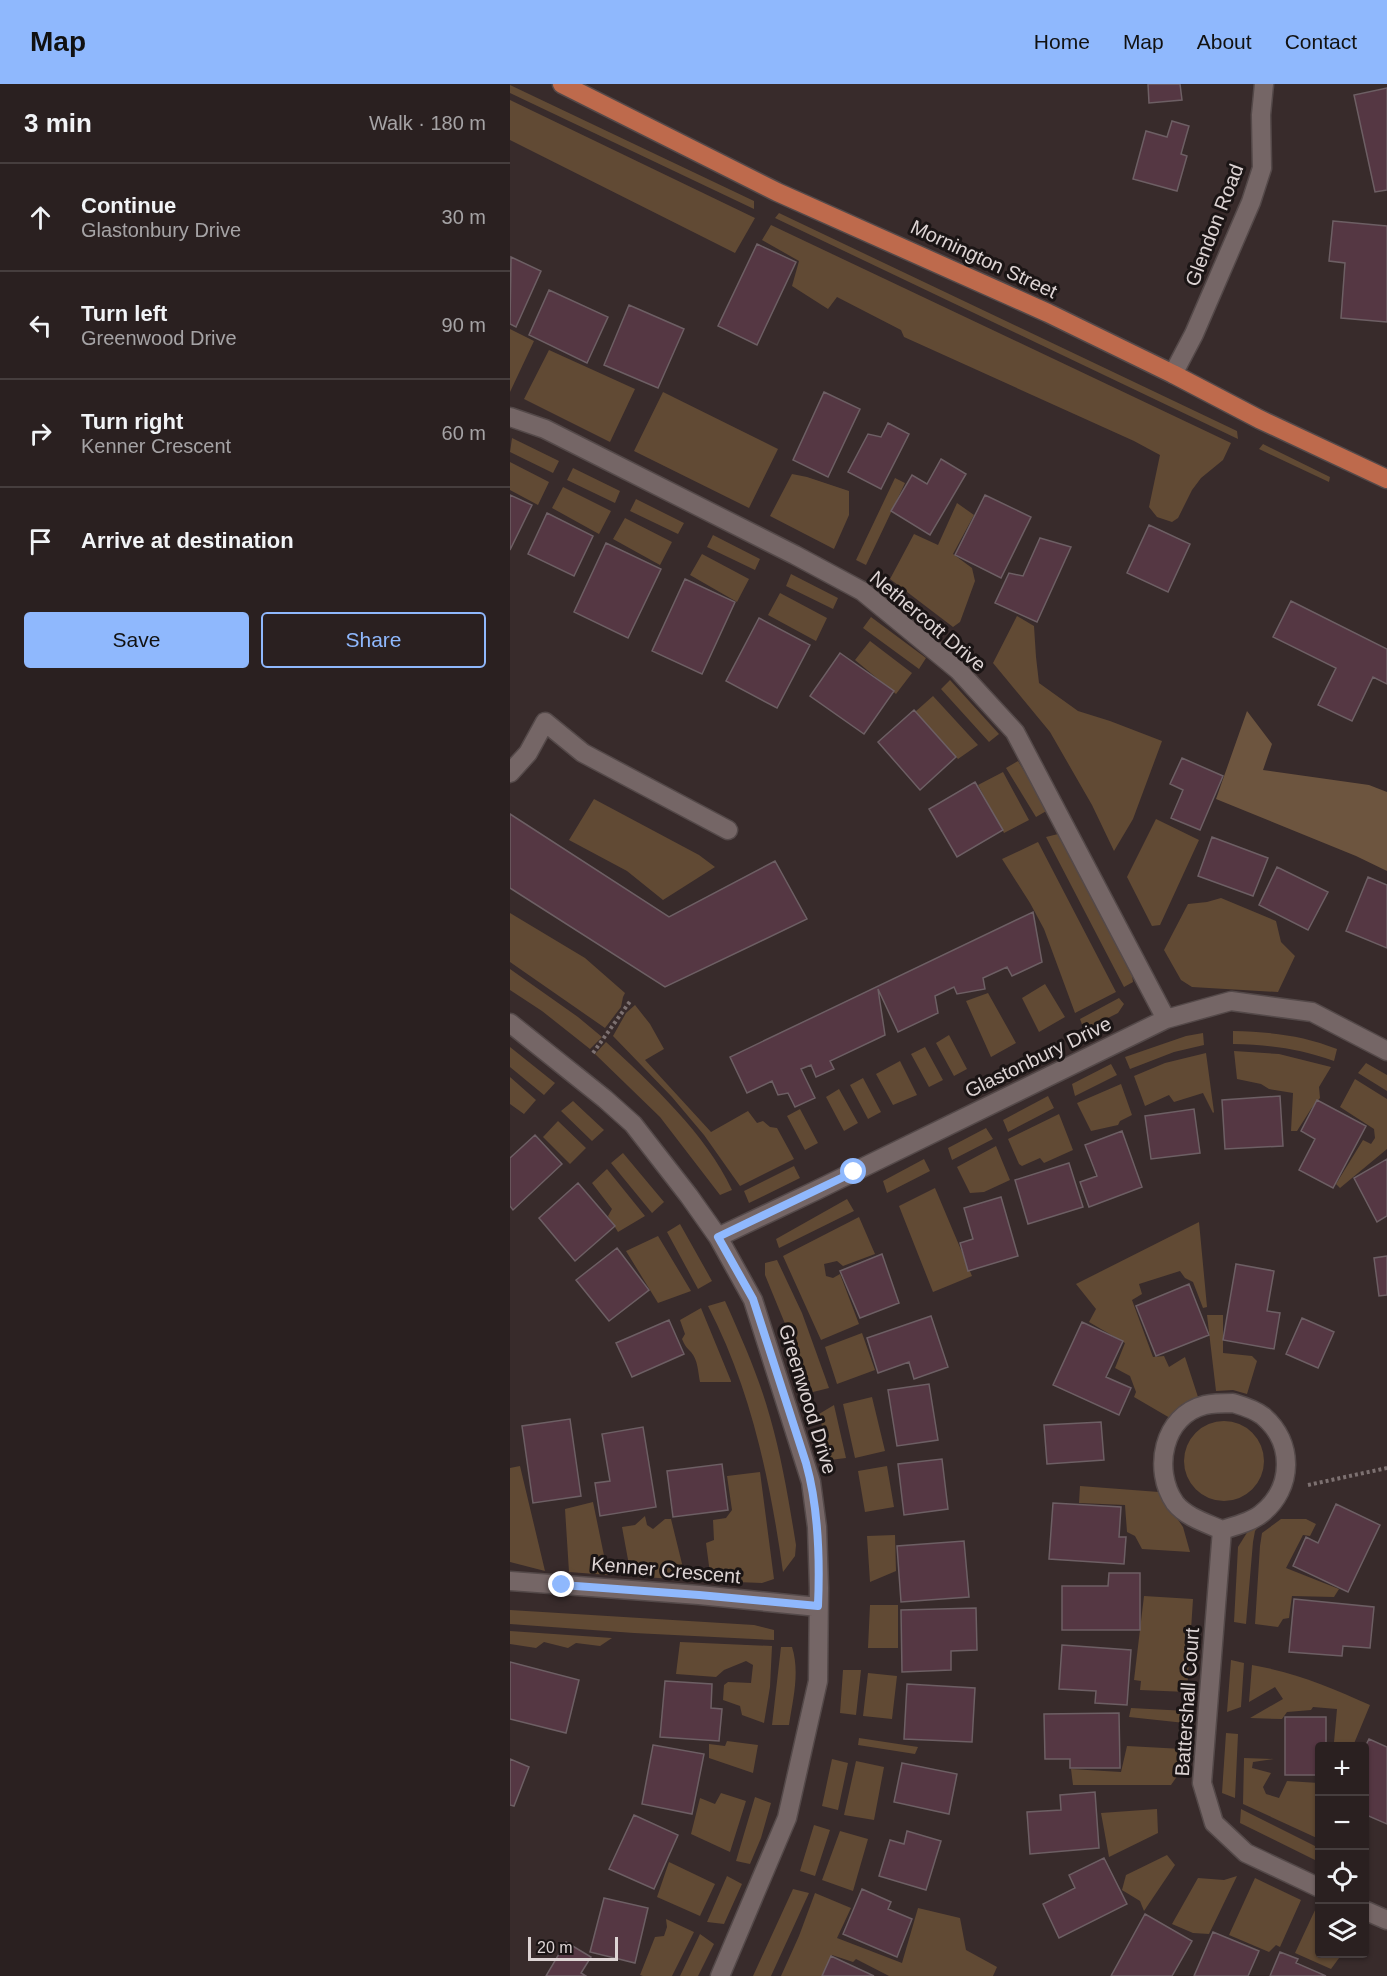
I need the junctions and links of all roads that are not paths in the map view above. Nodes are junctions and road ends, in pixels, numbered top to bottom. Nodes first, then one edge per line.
1 (562, 84) edge
2 (1264, 84) edge
3 (1173, 374) junction
4 (510, 417) edge
5 (1387, 479) edge
6 (510, 773) edge
7 (728, 830) dead end
8 (1166, 1019) junction
9 (510, 1023) edge
10 (1387, 1051) edge
11 (718, 1237) junction
12 (1222, 1530) junction
13 (510, 1581) edge
14 (818, 1606) junction
15 (1315, 1886) edge
16 (1369, 1912) edge
17 (1387, 1920) edge
18 (720, 1976) edge

1 - 3 main road, Mornington Street
2 - 3 street, Glendon Road
3 - 5 main road, Mornington Street
4 - 8 street, Nethercott Drive
6 - 7 street
8 - 10 street, Glastonbury Drive
8 - 11 street, Glastonbury Drive
9 - 11 street, Greenwood Drive
11 - 14 street, Greenwood Drive
12 - 12 street
12 - 15 street, Battershall Court
13 - 14 street, Kenner Crescent
14 - 18 street, Greenwood Drive
16 - 17 street

